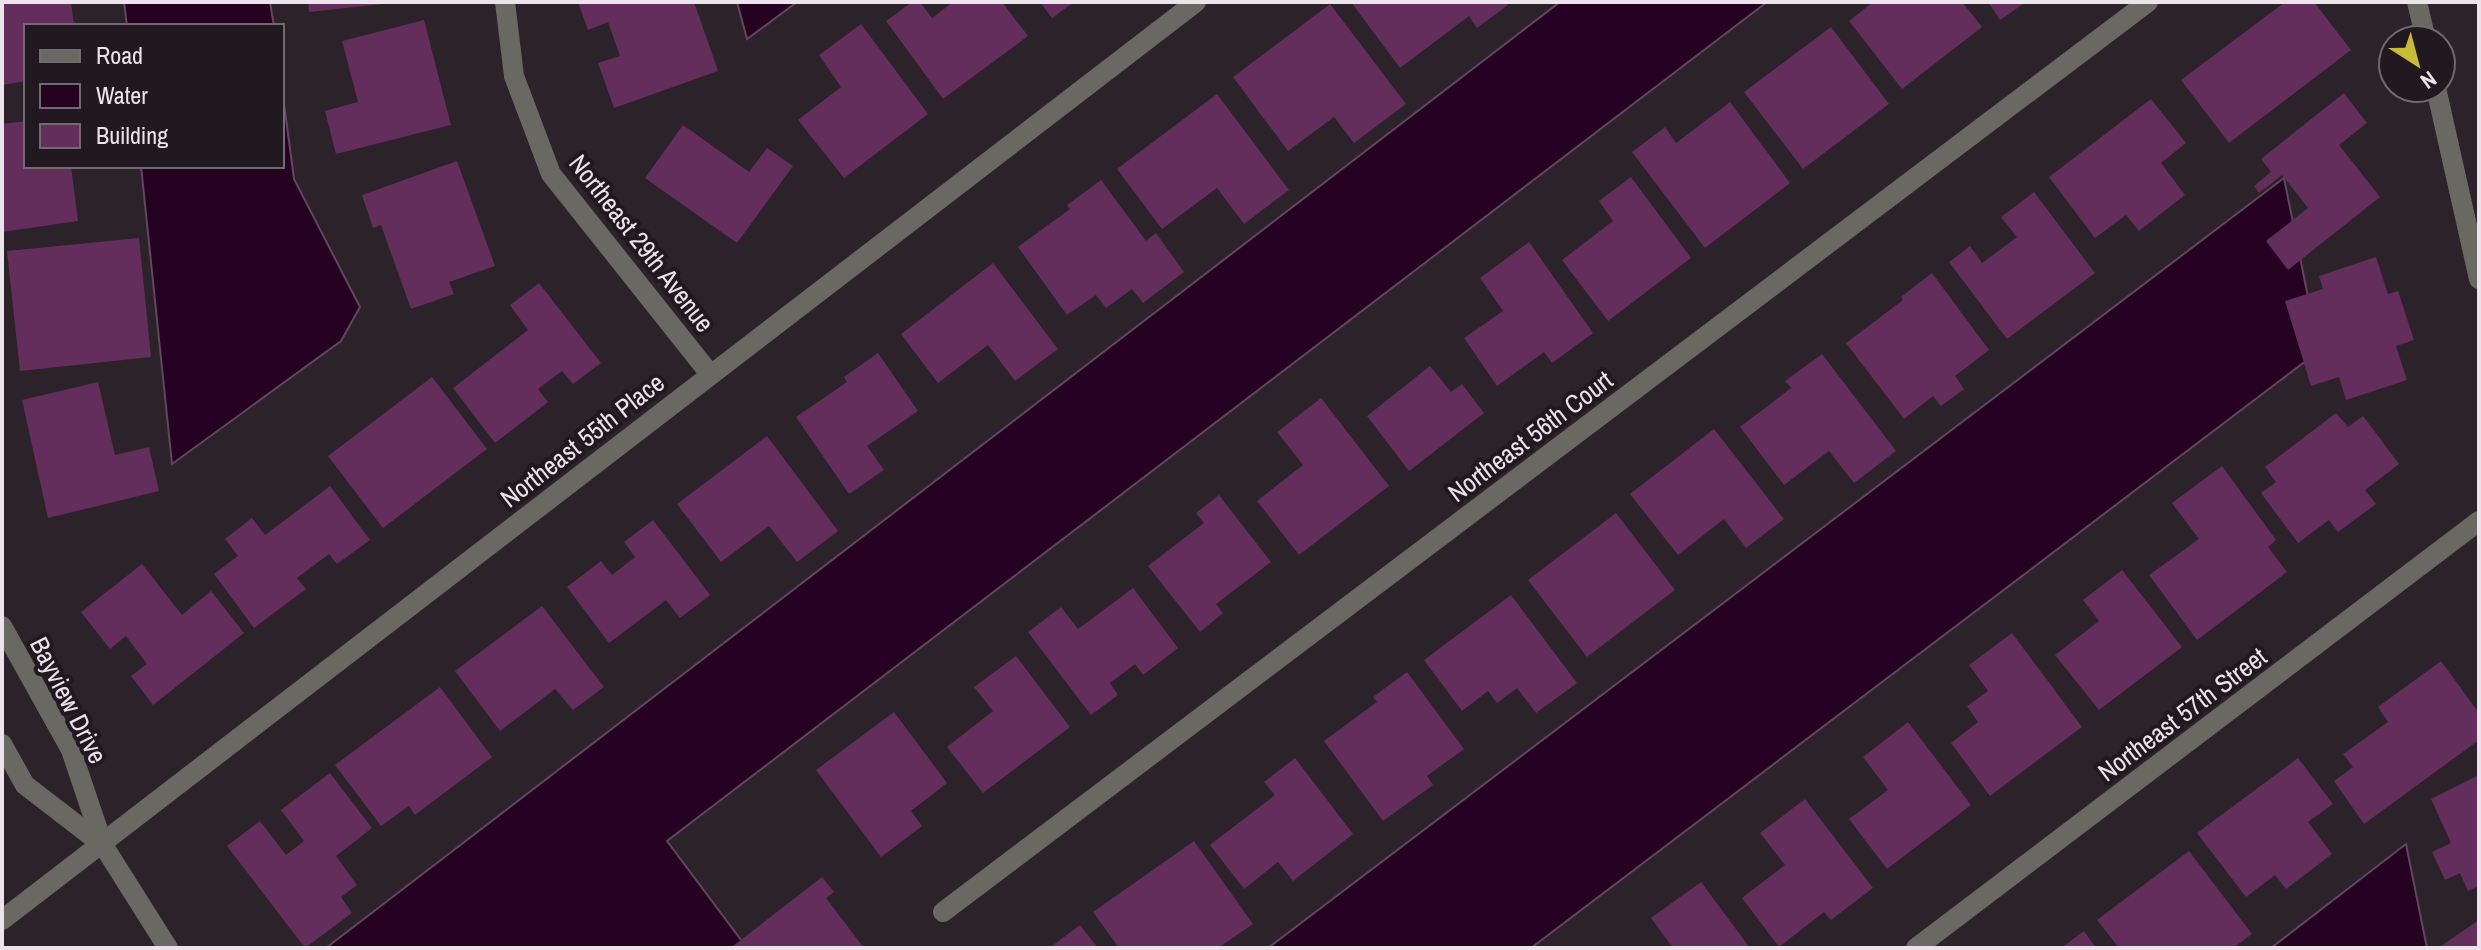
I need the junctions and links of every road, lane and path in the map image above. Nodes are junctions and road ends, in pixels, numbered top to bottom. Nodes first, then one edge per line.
1 (505, 2) edge
2 (1196, 2) edge
3 (2148, 2) edge
4 (2417, 2) edge
5 (2422, 24) edge
6 (2440, 104) edge
7 (2479, 279) edge
8 (710, 374) junction
9 (2479, 521) edge
10 (2, 626) edge
11 (2, 744) edge
12 (103, 845) junction
13 (943, 912) dead end
14 (2, 920) edge
15 (168, 948) edge
16 (1916, 948) edge

1 - 8 street, Northeast 29th Avenue
2 - 8 street, Northeast 55th Place
3 - 13 street, Northeast 56th Court
4 - 5 street
6 - 7 street
8 - 12 street, Northeast 55th Place
9 - 16 street, Northeast 57th Street
10 - 12 street, Bayview Drive
11 - 12 street, Bayview Drive
12 - 14 street, Northeast 55th Place
12 - 15 street, Bayview Drive

